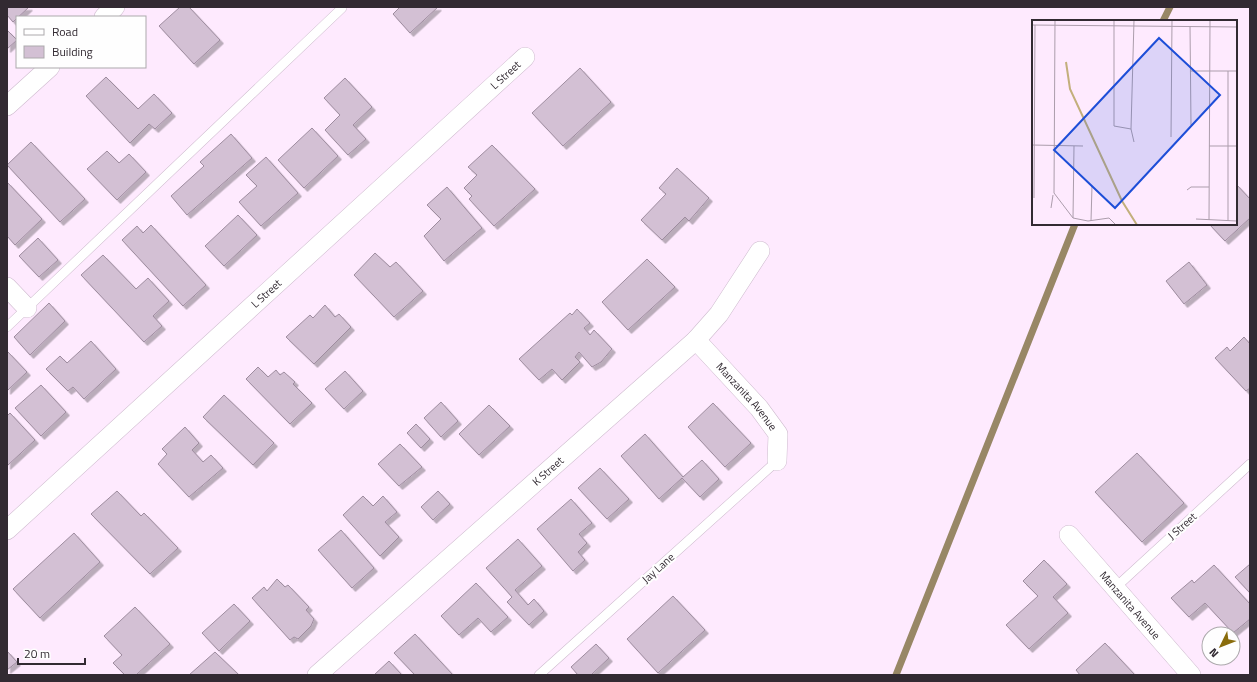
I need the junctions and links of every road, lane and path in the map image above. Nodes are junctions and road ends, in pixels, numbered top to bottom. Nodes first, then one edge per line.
1 (116, 7) edge
2 (342, 8) dead end
3 (105, 16) edge
4 (524, 57) dead end
5 (49, 68) edge
6 (7, 106) edge
7 (760, 251) dead end
8 (7, 287) edge
9 (28, 308) junction
10 (7, 327) edge
11 (696, 340) junction
12 (777, 461) joint
13 (1250, 464) edge
14 (7, 530) edge
15 (1069, 535) dead end
16 (1115, 588) junction
17 (317, 675) edge
18 (539, 675) edge
19 (1192, 675) edge

1 - 3 street
2 - 9 lane
4 - 14 street, L Street
5 - 6 street
7 - 11 street, K Street
8 - 9 street
9 - 10 lane
11 - 12 street, Manzanita Avenue
11 - 17 street, K Street
12 - 18 lane, Jay Lane
13 - 16 lane, J Street
15 - 16 street, Manzanita Avenue
16 - 19 street, Manzanita Avenue

